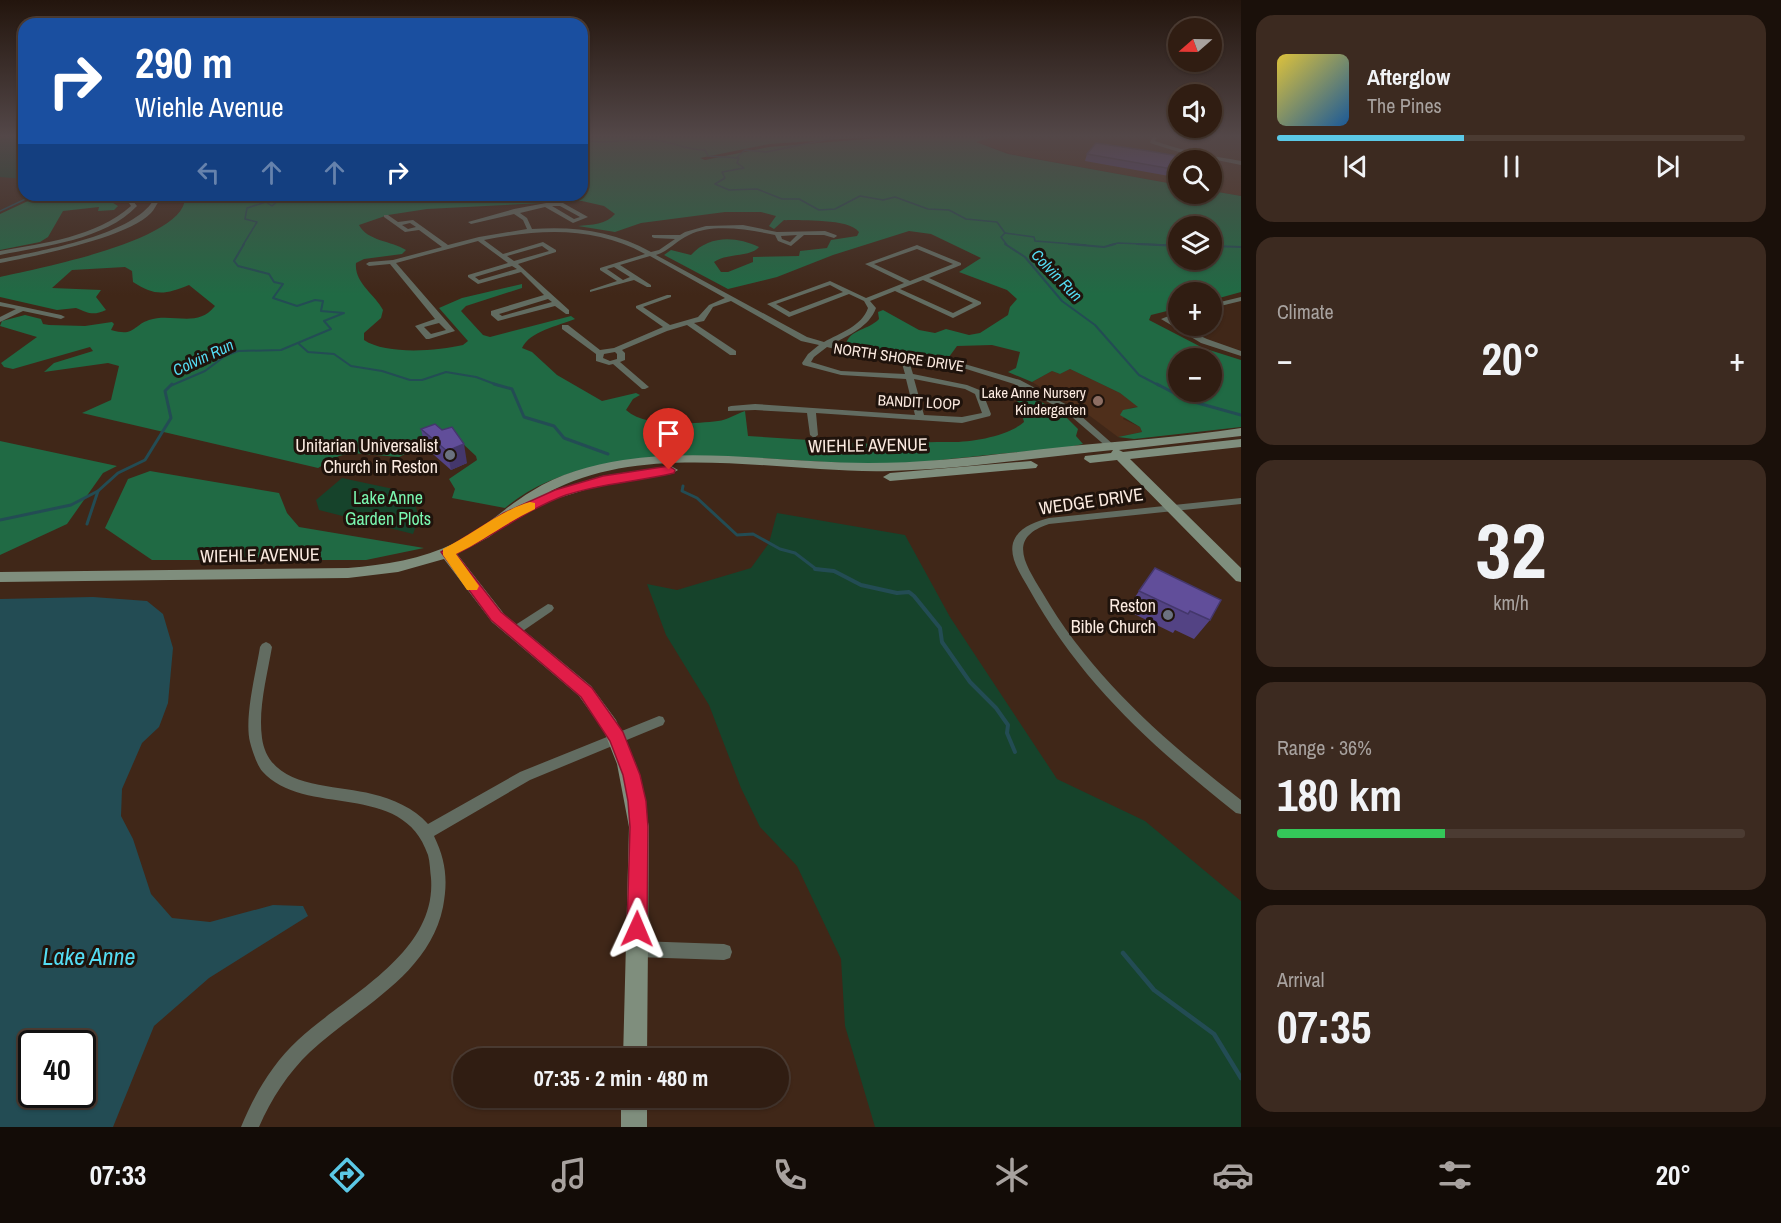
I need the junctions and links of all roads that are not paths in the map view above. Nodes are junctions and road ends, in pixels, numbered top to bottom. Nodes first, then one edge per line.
1 (128, 201) edge
2 (156, 201) edge
3 (546, 205) junction
4 (514, 211) junction
5 (386, 216) dead end
6 (471, 222) dead end
7 (530, 230) junction
8 (777, 234) junction
9 (801, 235) junction
10 (654, 236) dead end
11 (834, 236) dead end
12 (681, 237) junction
13 (479, 239) junction
14 (447, 247) junction
15 (0, 253) edge
16 (651, 254) junction
17 (502, 256) junction
18 (0, 261) edge
19 (392, 262) junction
20 (369, 264) dead end
21 (513, 264) junction
22 (615, 265) junction
23 (522, 270) junction
24 (635, 278) junction
25 (923, 278) junction
26 (622, 282) junction
27 (909, 283) junction
28 (649, 286) dead end
29 (895, 289) junction
30 (592, 291) dead end
31 (849, 292) junction
32 (549, 296) junction
33 (669, 296) dead end
34 (1241, 298) edge
35 (730, 299) junction
36 (866, 300) junction
37 (557, 303) junction
38 (1222, 303) edge
39 (0, 304) edge
40 (22, 309) junction
41 (566, 312) dead end
42 (61, 316) dead end
43 (0, 320) edge
44 (440, 320) dead end
45 (690, 324) junction
46 (565, 327) dead end
47 (669, 328) junction
48 (1195, 336) edge
49 (826, 346) junction
50 (616, 350) junction
51 (599, 353) junction
52 (733, 353) dead end
53 (1241, 354) edge
54 (904, 357) junction
55 (615, 362) junction
56 (908, 376) junction
57 (645, 387) dead end
58 (731, 410) dead end
59 (811, 410) junction
60 (920, 417) junction
61 (1241, 432) edge
62 (814, 435) dead end
63 (1241, 443) edge
64 (1116, 451) junction
65 (1241, 501) edge
66 (1172, 508) junction
67 (447, 552) junction
68 (0, 577) edge
69 (1241, 577) edge
70 (548, 608) dead end
71 (513, 632) junction
72 (266, 646) dead end
73 (659, 722) dead end
74 (617, 737) junction
75 (1241, 808) edge
76 (426, 833) junction
77 (637, 949) junction
78 (724, 952) dead end
79 (635, 1048) edge
80 (634, 1108) edge
81 (250, 1127) edge
82 (634, 1127) edge

1 - 15 street
2 - 18 street
3 - 3 street
3 - 4 street
4 - 6 street
4 - 7 street
5 - 14 street
7 - 13 street, NORTH SHORE DRIVE
7 - 16 street, NORTH SHORE DRIVE
8 - 9 street
8 - 9 street
8 - 12 street
9 - 11 street
10 - 12 street
12 - 16 street
13 - 14 street, NORTH SHORE DRIVE
13 - 17 street
14 - 19 street, NORTH SHORE DRIVE
16 - 22 street
16 - 35 street, NORTH SHORE DRIVE
17 - 21 street
17 - 21 street
19 - 20 street, NORTH SHORE DRIVE
19 - 44 street
21 - 23 street
21 - 23 street
22 - 24 street
22 - 26 street
23 - 32 street
24 - 26 street
24 - 28 street
25 - 27 street
25 - 27 street
25 - 29 street
26 - 30 street
27 - 29 street
29 - 36 street
31 - 31 street
31 - 36 street
32 - 37 street
32 - 37 street
33 - 47 street
34 - 38 street
35 - 45 street
35 - 49 street, NORTH SHORE DRIVE
36 - 49 street
37 - 41 street
39 - 40 street
40 - 42 street
40 - 43 street
45 - 47 street
45 - 52 street
46 - 51 street
47 - 50 street
48 - 53 street
49 - 54 street, NORTH SHORE DRIVE
49 - 56 street, BANDIT LOOP
50 - 51 street
50 - 55 street
51 - 55 street
54 - 56 street
54 - 64 street, NORTH SHORE DRIVE
55 - 57 street
56 - 60 street
56 - 60 street, BANDIT LOOP
58 - 59 street, BANDIT LOOP
59 - 60 street, BANDIT LOOP
59 - 62 street
61 - 64 main road, WIEHLE AVENUE
63 - 64 main road, WIEHLE AVENUE
64 - 66 main road, NORTH SHORE DRIVE
64 - 67 main road, WIEHLE AVENUE
65 - 66 street, WEDGE DRIVE
66 - 69 main road, NORTH SHORE DRIVE
66 - 75 street, WEDGE DRIVE
67 - 68 main road, WIEHLE AVENUE
67 - 71 main road
70 - 71 street
71 - 74 main road
72 - 76 street
73 - 74 street
74 - 76 street
74 - 77 main road
76 - 81 street
77 - 78 street
77 - 79 main road
80 - 82 main road

